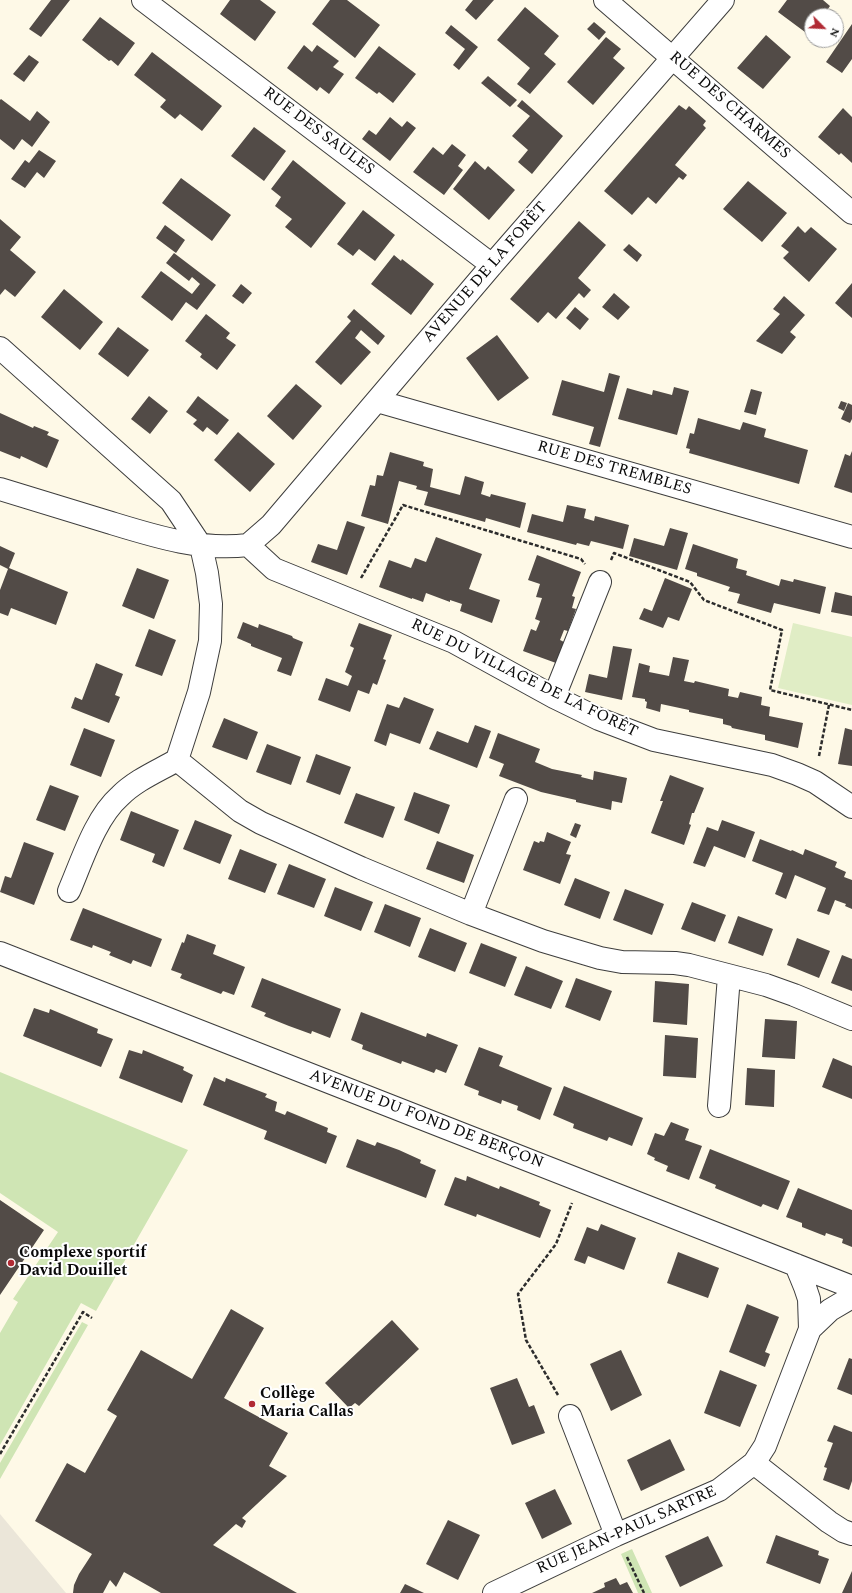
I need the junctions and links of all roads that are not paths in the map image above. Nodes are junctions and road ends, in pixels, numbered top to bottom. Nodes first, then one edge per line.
1 (144, 0) edge
2 (605, 0) edge
3 (722, 0) edge
4 (673, 58) junction
5 (852, 213) edge
6 (492, 265) junction
7 (0, 348) edge
8 (377, 402) junction
9 (0, 489) edge
10 (852, 537) edge
11 (248, 545) junction
12 (201, 546) junction
13 (600, 582) dead end
14 (554, 696) junction
15 (177, 760) junction
16 (516, 799) dead end
17 (852, 807) edge
18 (69, 891) dead end
19 (471, 914) junction
20 (0, 953) edge
21 (729, 976) junction
22 (852, 1019) edge
23 (719, 1106) dead end
24 (796, 1265) junction
25 (852, 1287) edge
26 (852, 1297) edge
27 (810, 1329) junction
28 (570, 1416) road end
29 (754, 1462) junction
30 (852, 1534) edge
31 (616, 1535) junction
32 (494, 1593) edge

1 - 6 street, RUE DES SAULES
2 - 4 street, RUE DES CHARMES
3 - 4 street, AVENUE DE LA FORÊT
4 - 5 street, RUE DES CHARMES
4 - 6 street, AVENUE DE LA FORÊT
6 - 8 street, AVENUE DE LA FORÊT
7 - 12 street
8 - 10 street, RUE DES TREMBLES
8 - 11 street, AVENUE DE LA FORÊT
9 - 12 street
11 - 12 street
11 - 14 street, RUE DU VILLAGE DE LA FORÊT
12 - 15 street
13 - 14 street
14 - 17 street, RUE DU VILLAGE DE LA FORÊT
15 - 18 street
15 - 19 street
16 - 19 street
19 - 21 street
20 - 24 street, AVENUE DU FOND DE BERÇON
21 - 22 street
21 - 23 street
24 - 25 street, AVENUE DU FOND DE BERÇON
24 - 27 street
26 - 27 street
27 - 29 street, RUE JEAN-PAUL SARTRE
28 - 31 street
29 - 30 street
29 - 31 street, RUE JEAN-PAUL SARTRE
31 - 32 street, RUE JEAN-PAUL SARTRE

